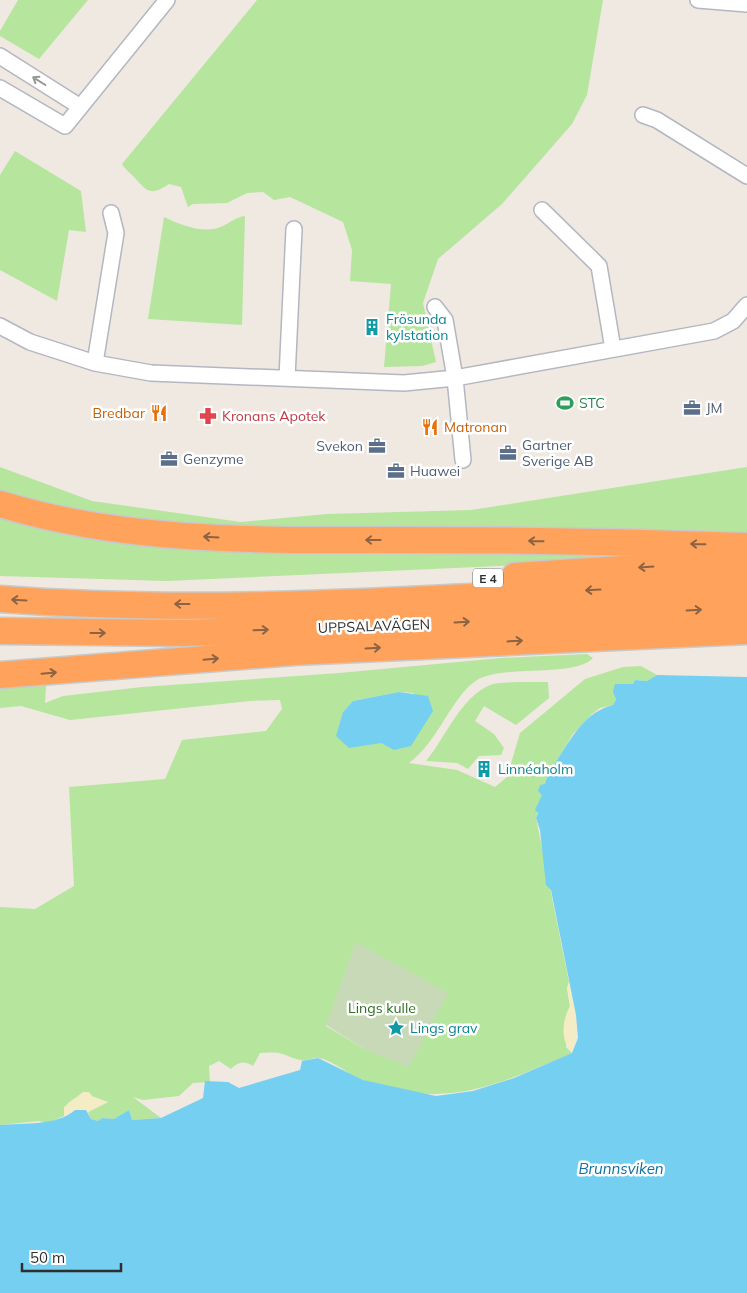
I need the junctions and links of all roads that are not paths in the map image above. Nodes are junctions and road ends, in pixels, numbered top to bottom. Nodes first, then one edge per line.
1 (167, 0) edge
2 (698, 0) edge
3 (747, 4) edge
4 (0, 56) edge
5 (18, 68) junction
6 (1, 91) edge
7 (79, 106) junction
8 (643, 115) dead end
9 (747, 176) edge
10 (542, 210) dead end
11 (111, 213) dead end
12 (294, 229) dead end
13 (747, 305) edge
14 (436, 307) dead end
15 (0, 326) edge
16 (613, 349) junction
17 (96, 362) junction
18 (287, 378) junction
19 (455, 378) junction
20 (463, 460) dead end
21 (0, 504) edge
22 (747, 546) edge
23 (747, 560) edge
24 (747, 584) edge
25 (0, 599) edge
26 (230, 604) junction
27 (747, 608) edge
28 (378, 626) junction
29 (0, 631) edge
30 (747, 631) edge
31 (431, 645) junction
32 (0, 675) edge

1 - 7 street
2 - 3 street
4 - 5 street
5 - 6 street
7 -> 5 street
6 - 7 street
8 - 9 street
10 - 16 street
11 - 17 street
12 - 18 street
13 - 16 street
14 - 19 street
15 - 17 street
16 - 19 street
17 - 18 street
18 - 19 street
19 - 20 street
22 -> 21 highway
23 -> 26 highway, E 4
24 -> 26 highway, UPPSALAVÄGEN / E 4
26 -> 25 highway, UPPSALAVÄGEN / E 4
28 -> 27 highway, UPPSALAVÄGEN
29 -> 28 highway, UPPSALAVÄGEN
28 - 31 highway
31 -> 30 highway
32 -> 31 highway

